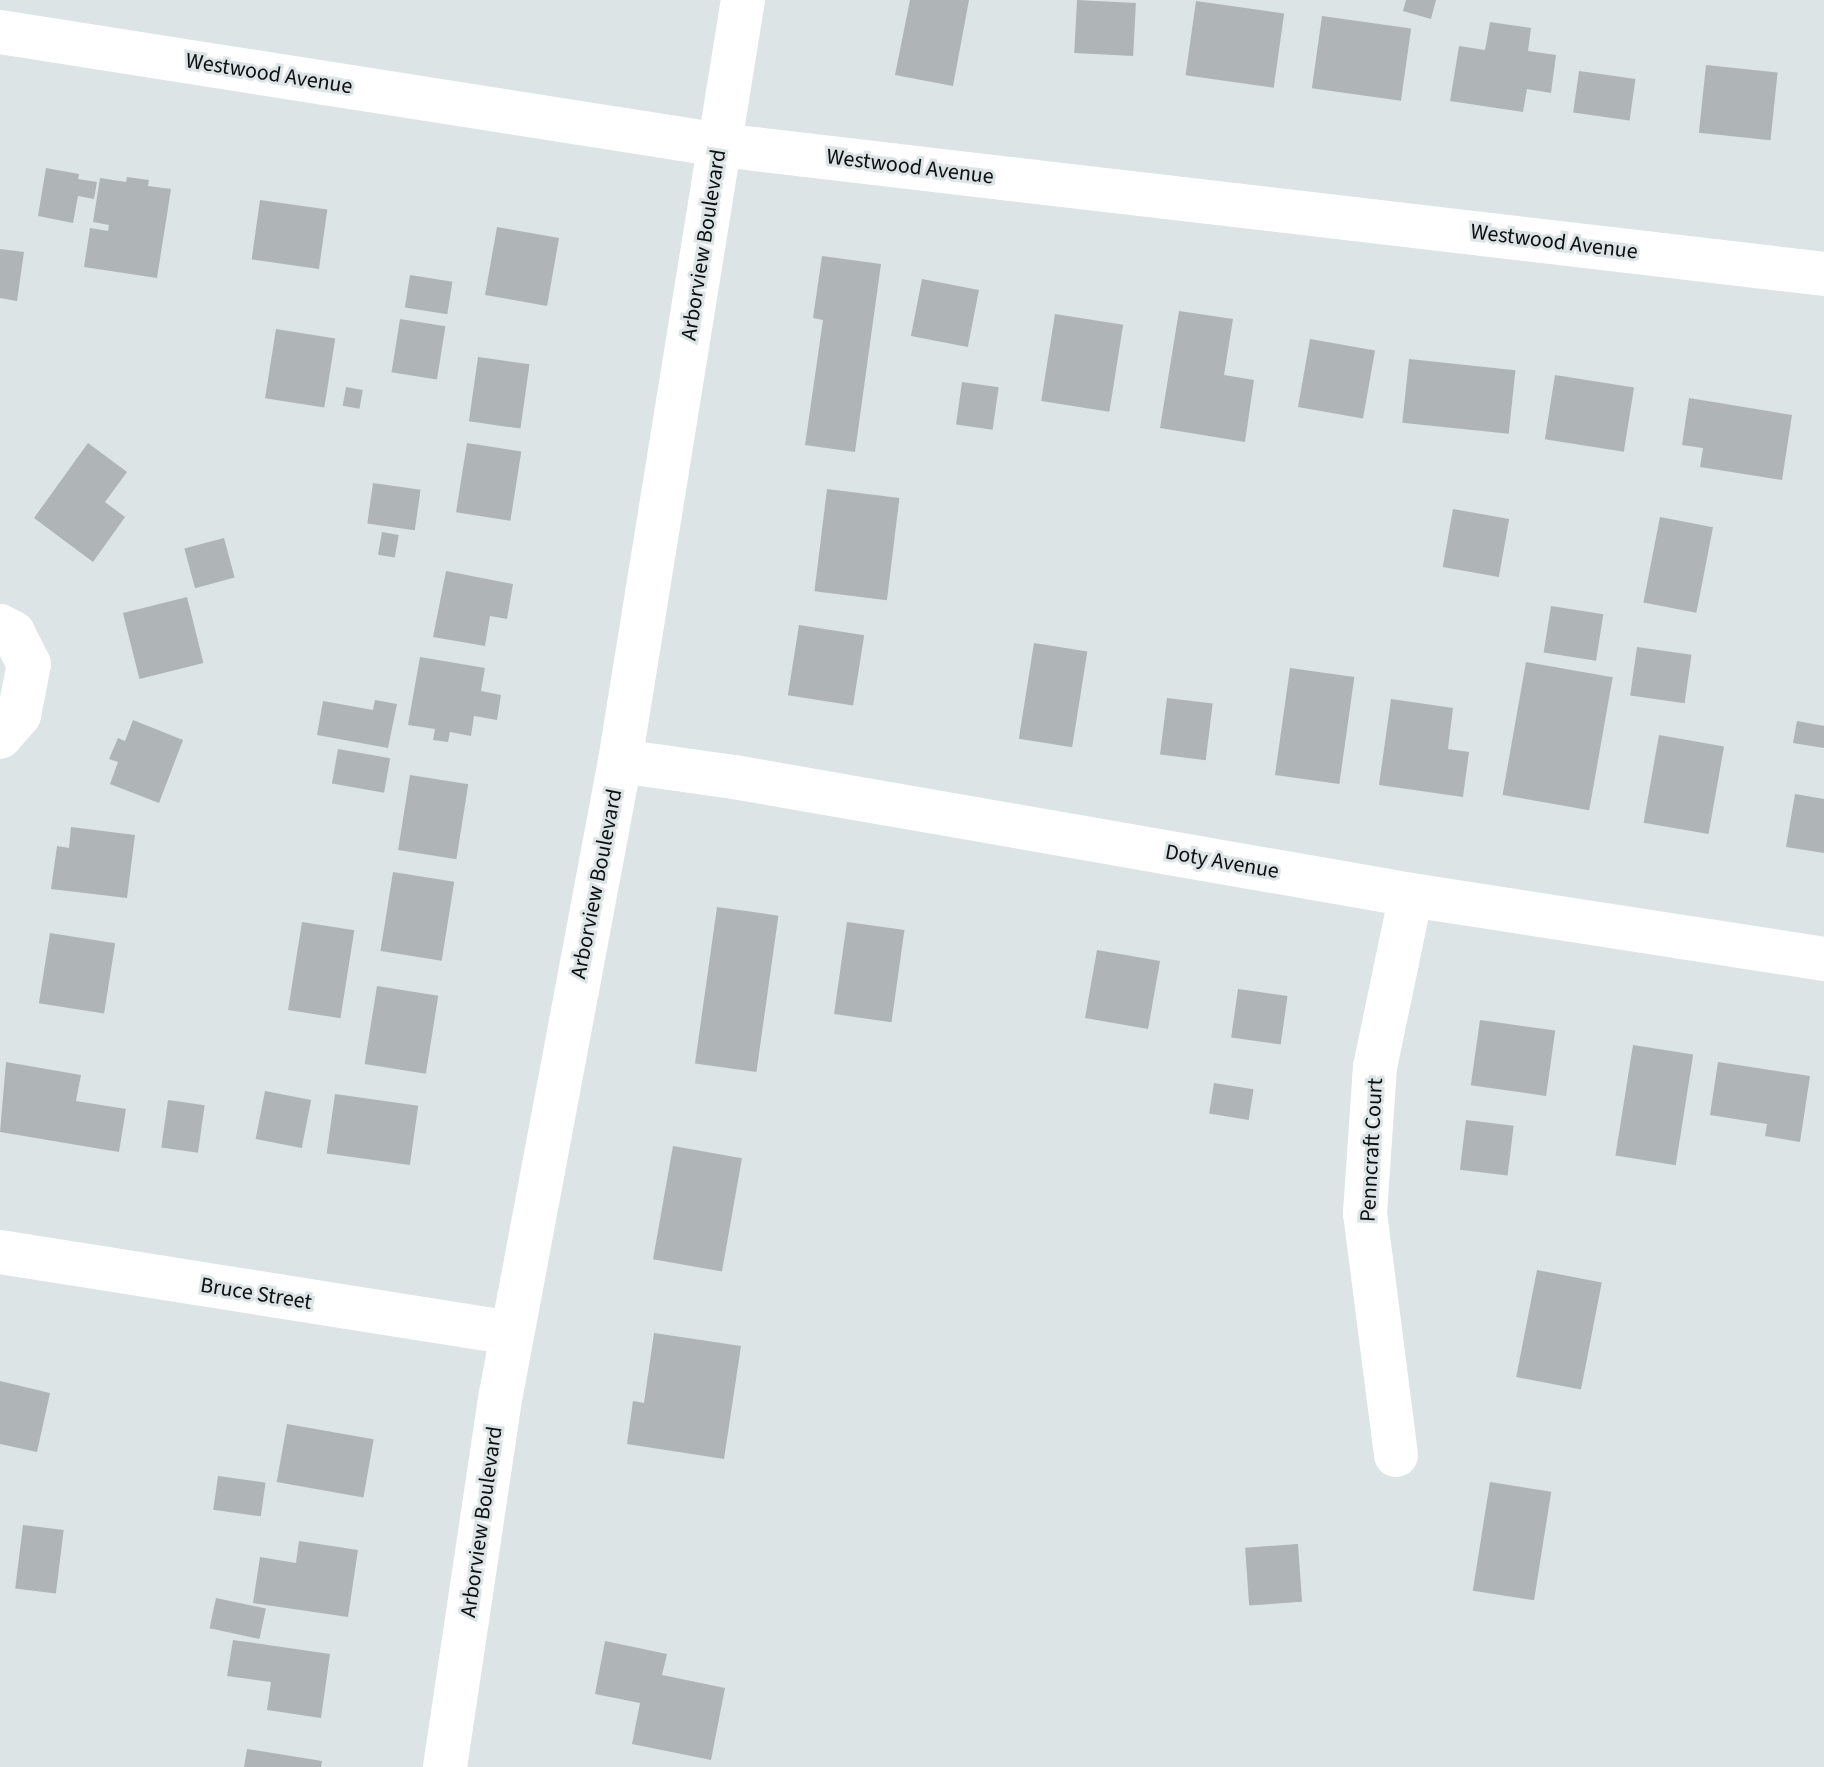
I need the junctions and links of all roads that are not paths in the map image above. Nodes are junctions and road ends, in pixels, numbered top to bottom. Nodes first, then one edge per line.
1 (743, 0) edge
2 (0, 32) edge
3 (720, 145) junction
4 (1824, 274) edge
5 (0, 626) edge
6 (0, 737) edge
7 (620, 761) junction
8 (1411, 895) junction
9 (1824, 959) edge
10 (0, 1252) edge
11 (512, 1333) junction
12 (1396, 1455) dead end
13 (445, 1767) edge

1 - 3 street, Arborview Boulevard
2 - 3 street, Westwood Avenue
3 - 4 street, Westwood Avenue
3 - 7 street, Arborview Boulevard
5 - 6 street
7 - 8 street, Doty Avenue
7 - 11 street, Arborview Boulevard
8 - 9 street, Doty Avenue
8 - 12 street, Penncraft Court
10 - 11 street, Bruce Street
11 - 13 street, Arborview Boulevard

